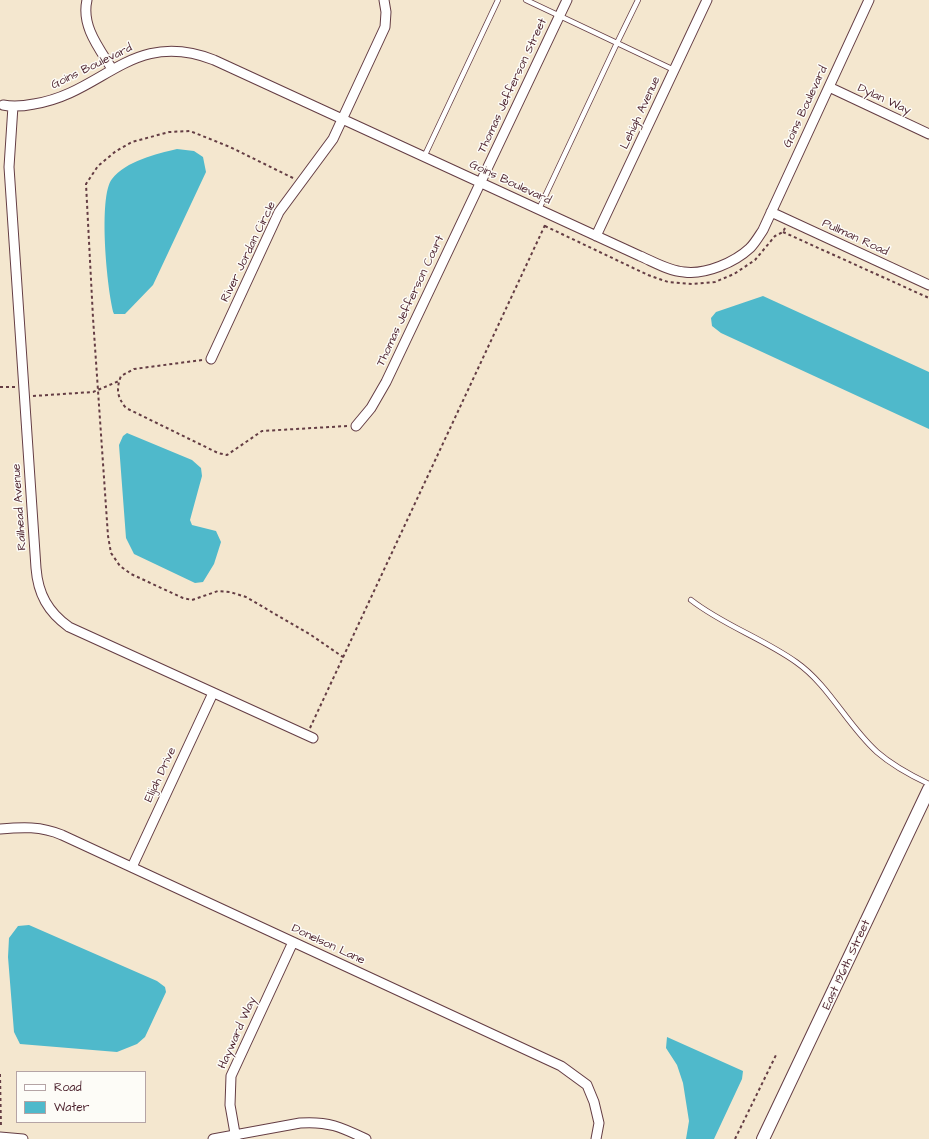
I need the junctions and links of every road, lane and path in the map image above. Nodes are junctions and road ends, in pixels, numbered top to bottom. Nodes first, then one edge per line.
1 (87, 0) edge
2 (384, 0) edge
3 (498, 0) edge
4 (526, 0) edge
5 (567, 0) edge
6 (638, 0) edge
7 (707, 0) edge
8 (870, 0) edge
9 (559, 16) junction
10 (617, 43) junction
11 (112, 69) junction
12 (674, 70) junction
13 (829, 87) junction
14 (0, 96) edge
15 (2, 106) edge
16 (14, 106) junction
17 (343, 119) junction
18 (929, 134) edge
19 (424, 157) junction
20 (301, 182) junction
21 (480, 182) junction
22 (539, 209) junction
23 (771, 212) junction
24 (550, 214) junction
25 (783, 232) dead end
26 (596, 236) junction
27 (929, 285) edge
28 (929, 298) edge
29 (211, 360) joint
30 (119, 381) junction
31 (24, 386) junction
32 (0, 387) edge
33 (98, 390) junction
34 (25, 397) junction
35 (356, 426) joint
36 (691, 600) dead end
37 (343, 657) junction
38 (213, 692) junction
39 (310, 736) joint
40 (929, 784) edge
41 (929, 789) edge
42 (0, 829) edge
43 (132, 867) junction
44 (293, 942) junction
45 (777, 1053) dead end
46 (0, 1074) edge
47 (0, 1137) edge
48 (236, 1137) edge
49 (23, 1139) edge
50 (213, 1139) edge
51 (366, 1139) edge
52 (596, 1139) edge
53 (735, 1139) edge
54 (762, 1139) edge

1 - 11 street
2 - 17 street, River Jordan Circle
3 - 19 lane
4 - 9 lane
5 - 9 street, Thomas Jefferson Street
6 - 10 lane
7 - 12 street, Lehigh Avenue
8 - 13 street, Goins Boulevard
9 - 10 lane
9 - 21 street, Thomas Jefferson Street
10 - 12 lane
10 - 22 lane
11 - 16 street, Goins Boulevard
11 - 17 street, Goins Boulevard
12 - 26 street, Lehigh Avenue
13 - 18 street, Dylan Way
13 - 23 street, Goins Boulevard
14 - 15 street, Goins Boulevard
15 - 16 street, Goins Boulevard
16 - 31 street, Railhead Avenue
17 - 19 street, Goins Boulevard
17 - 20 street, River Jordan Circle
19 - 21 street, Goins Boulevard
20 - 29 street, River Jordan Circle
20 - 33 path
21 - 22 street, Goins Boulevard
21 - 35 street, Thomas Jefferson Court
22 - 24 street, Goins Boulevard
23 - 26 street, Goins Boulevard
23 - 27 street, Pullman Road
24 - 26 street, Goins Boulevard
24 - 37 path
25 - 28 path
29 - 30 path
30 - 33 path
30 - 35 path
31 - 32 path
31 - 34 street, Railhead Avenue
33 - 34 path
33 - 37 path
34 - 38 street, Railhead Avenue
36 - 40 lane
37 - 39 path
38 - 39 street, Railhead Avenue
38 - 43 street, Elijah Drive
41 - 54 street, East 196th Street
42 - 43 street, Donelson Lane
43 - 44 street, Donelson Lane
44 - 48 street, Hayward Way
44 - 52 street, Donelson Lane
45 - 53 path
46 - 47 path
47 - 49 street
48 - 50 street
48 - 51 street

